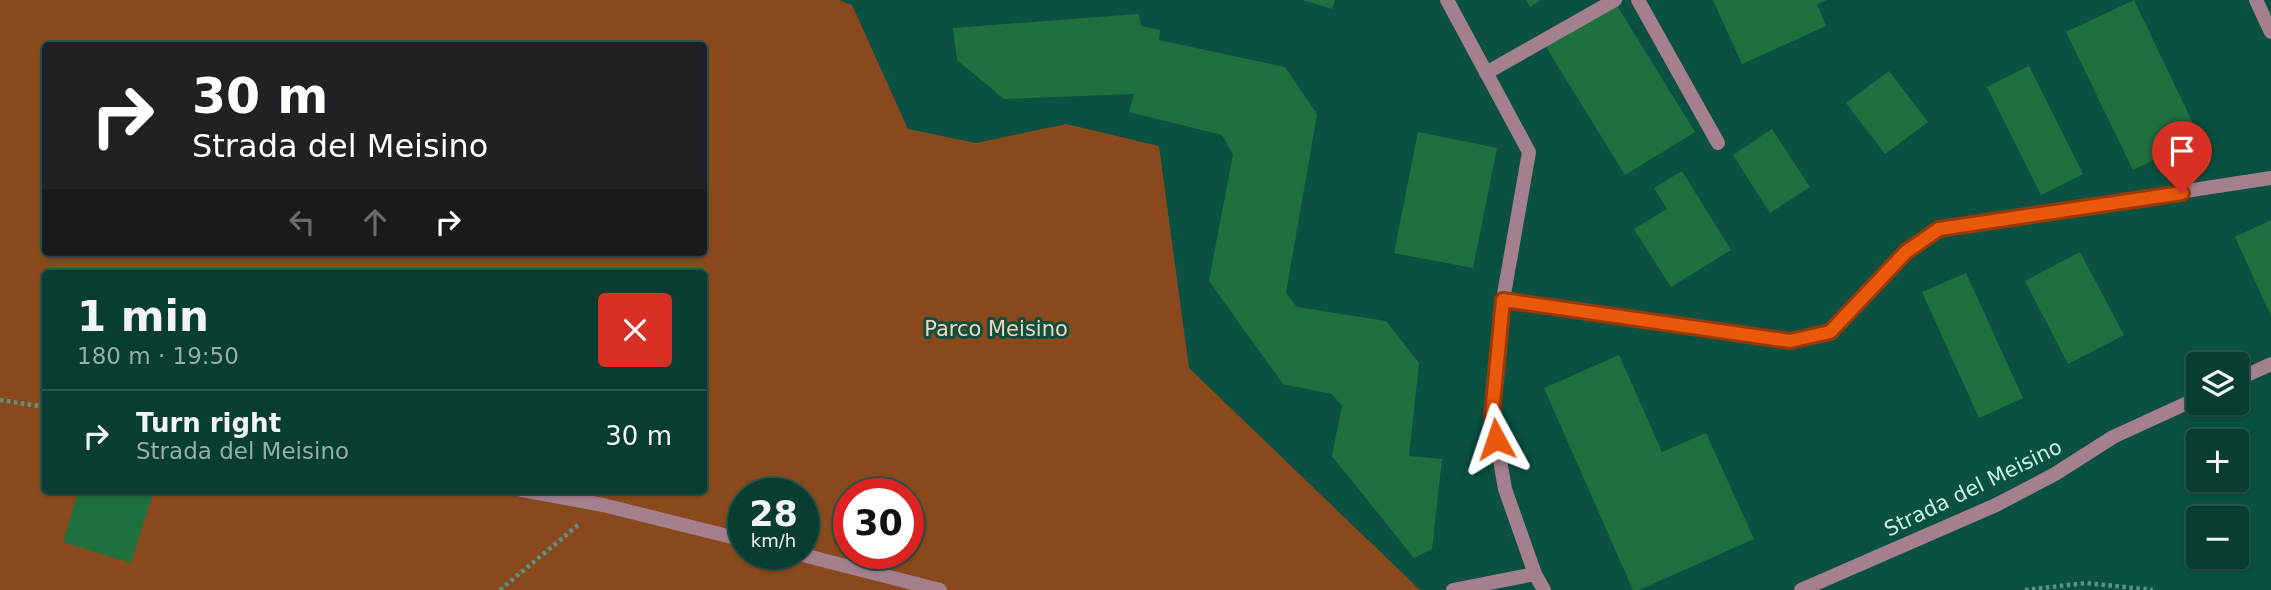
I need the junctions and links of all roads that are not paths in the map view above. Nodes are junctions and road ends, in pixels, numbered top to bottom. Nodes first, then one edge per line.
1 (1447, 0) edge
2 (1615, 0) edge
3 (1639, 0) edge
4 (2256, 0) edge
5 (2271, 32) edge
6 (1486, 73) junction
7 (1718, 143) dead end
8 (2271, 178) edge
9 (1503, 300) junction
10 (2271, 364) edge
11 (2249, 374) edge
12 (2186, 404) edge
13 (544, 494) edge
14 (728, 536) edge
15 (819, 559) edge
16 (1535, 574) junction
17 (940, 590) edge
18 (1452, 590) edge
19 (1544, 590) edge
20 (1801, 590) edge

1 - 6 street
2 - 6 street
3 - 7 street
4 - 5 street
6 - 9 street
8 - 9 street
9 - 16 street
10 - 11 street
12 - 20 street, Strada del Meisino
13 - 14 street
15 - 17 street
16 - 18 street
16 - 19 street

